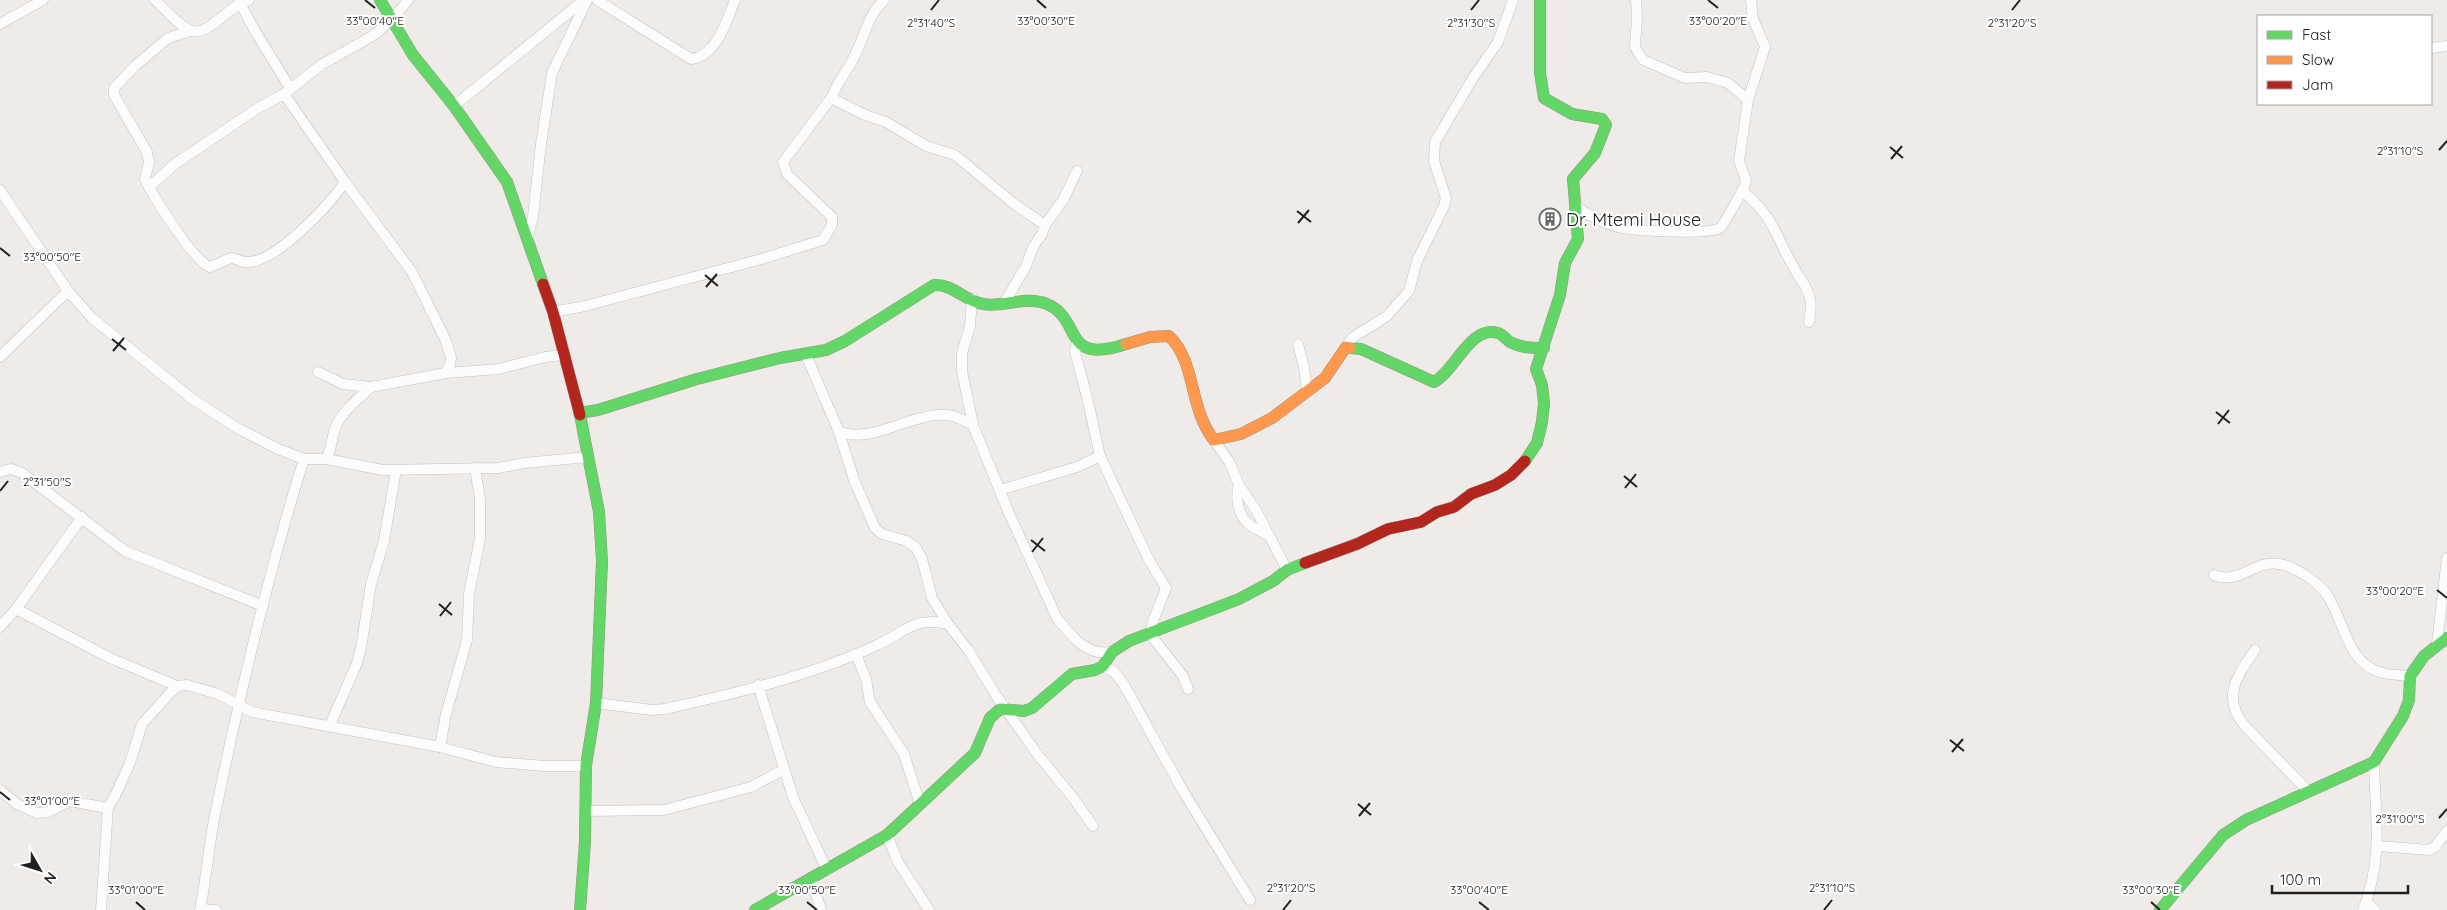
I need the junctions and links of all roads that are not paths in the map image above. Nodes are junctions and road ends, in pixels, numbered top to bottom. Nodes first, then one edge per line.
1 (43, 0) edge
2 (155, 0) edge
3 (380, 0) edge
4 (408, 0) edge
5 (585, 0) edge
6 (597, 0) edge
7 (735, 0) edge
8 (884, 0) edge
9 (1514, 0) edge
10 (1540, 0) edge
11 (1636, 0) edge
12 (1751, 0) edge
13 (245, 2) edge
14 (168, 13) junction
15 (392, 19) junction
16 (0, 24) edge
17 (190, 32) junction
18 (168, 38) junction
19 (2447, 46) edge
20 (2432, 48) edge
21 (287, 91) junction
22 (832, 98) junction
23 (1748, 100) junction
24 (454, 106) junction
25 (1077, 171) dead end
26 (345, 182) junction
27 (149, 187) junction
28 (0, 190) edge
29 (1743, 192) junction
30 (1576, 208) junction
31 (1044, 225) junction
32 (528, 236) junction
33 (68, 291) junction
34 (972, 299) junction
35 (1005, 302) junction
36 (553, 312) junction
37 (1809, 322) dead end
38 (1077, 341) junction
39 (1298, 344) dead end
40 (1346, 347) junction
41 (1544, 348) junction
42 (563, 355) junction
43 (806, 355) junction
44 (0, 357) edge
45 (318, 372) dead end
46 (446, 373) junction
47 (371, 387) junction
48 (1307, 391) junction
49 (579, 413) junction
50 (973, 425) junction
51 (839, 432) junction
52 (1214, 440) junction
53 (1100, 456) junction
54 (588, 457) junction
55 (304, 459) junction
56 (326, 459) junction
57 (475, 468) junction
58 (396, 470) junction
59 (0, 472) edge
60 (1000, 490) junction
61 (82, 517) junction
62 (2447, 558) edge
63 (1287, 570) junction
64 (2214, 575) dead end
65 (263, 606) junction
66 (937, 606) junction
67 (16, 609) junction
68 (2439, 612) junction
69 (922, 621) junction
70 (948, 624) junction
71 (2447, 624) edge
72 (0, 627) edge
73 (1150, 634) junction
74 (2442, 641) edge
75 (2255, 650) dead end
76 (1112, 652) junction
77 (856, 654) junction
78 (1103, 666) junction
79 (2410, 676) junction
80 (758, 685) junction
81 (177, 686) junction
82 (1188, 689) dead end
83 (596, 703) junction
84 (238, 705) junction
85 (1007, 709) junction
86 (330, 725) junction
87 (440, 747) junction
88 (2374, 762) junction
89 (586, 766) junction
90 (783, 770) junction
91 (0, 790) edge
92 (2308, 791) junction
93 (920, 804) junction
94 (108, 807) junction
95 (586, 811) junction
96 (1093, 826) dead end
97 (2447, 831) edge
98 (887, 835) junction
99 (2378, 846) junction
100 (827, 870) junction
101 (811, 879) junction
102 (1250, 900) dead end
103 (2365, 906) edge
104 (200, 909) edge
105 (101, 910) edge
106 (216, 910) edge
107 (580, 910) edge
108 (755, 910) edge
109 (821, 910) edge
110 (929, 910) edge
111 (2160, 910) edge
112 (2375, 910) edge

1 - 16 street
2 - 14 street
3 - 15 street
4 - 15 street
5 - 24 street
5 - 32 street
6 - 7 street
8 - 22 street
9 - 40 street
10 - 30 street
11 - 23 street
12 - 23 street
13 - 17 street
13 - 21 street
14 - 17 street
14 - 18 street
15 - 21 street
15 - 24 street
17 - 18 street
18 - 27 street
19 - 20 street
21 - 26 street
21 - 27 street
22 - 31 street
22 - 36 street
23 - 29 street
24 - 32 street
25 - 31 street
26 - 27 street
26 - 46 street
28 - 33 street
29 - 30 street
29 - 37 street
30 - 41 street
31 - 35 street
32 - 36 street
33 - 44 street
33 - 55 street
34 - 35 street
34 - 43 street
34 - 50 street
35 - 38 street
36 - 42 street
38 - 52 street
38 - 53 street
39 - 48 street
40 - 41 street
40 - 48 street
41 - 63 street
42 - 46 street
42 - 49 street
43 - 49 street
43 - 51 street
45 - 47 street
46 - 47 street
47 - 56 street
48 - 52 street
49 - 54 street
50 - 51 street
50 - 60 street
51 - 66 street
52 - 63 street
53 - 60 street
53 - 73 street
54 - 57 street
54 - 83 street
55 - 56 street
55 - 65 street
56 - 58 street
57 - 58 street
57 - 87 street
58 - 86 street
59 - 61 street
60 - 76 street
61 - 65 street
61 - 67 street
62 - 68 street
63 - 73 street
64 - 79 street
65 - 84 street
66 - 69 street
66 - 70 street
67 - 72 street
67 - 81 street
68 - 71 street
68 - 74 street
69 - 70 street
69 - 77 street
70 - 85 street
73 - 76 street
73 - 82 street
74 - 79 street
75 - 92 street
76 - 78 street
77 - 80 street
77 - 93 street
78 - 85 street
78 - 102 street
79 - 88 street
80 - 83 street
80 - 90 street
81 - 84 street
81 - 94 street
83 - 89 street
84 - 86 street
84 - 104 street
85 - 93 street
85 - 96 street
86 - 87 street
87 - 89 street
88 - 92 street
88 - 99 street
89 - 95 street
90 - 95 street
90 - 100 street
91 - 94 street
92 - 111 street
93 - 98 street
94 - 105 street
95 - 107 street
97 - 99 street
98 - 100 street
98 - 110 street
99 - 103 street
100 - 101 street
101 - 108 street
101 - 109 street
103 - 112 street
104 - 106 street

